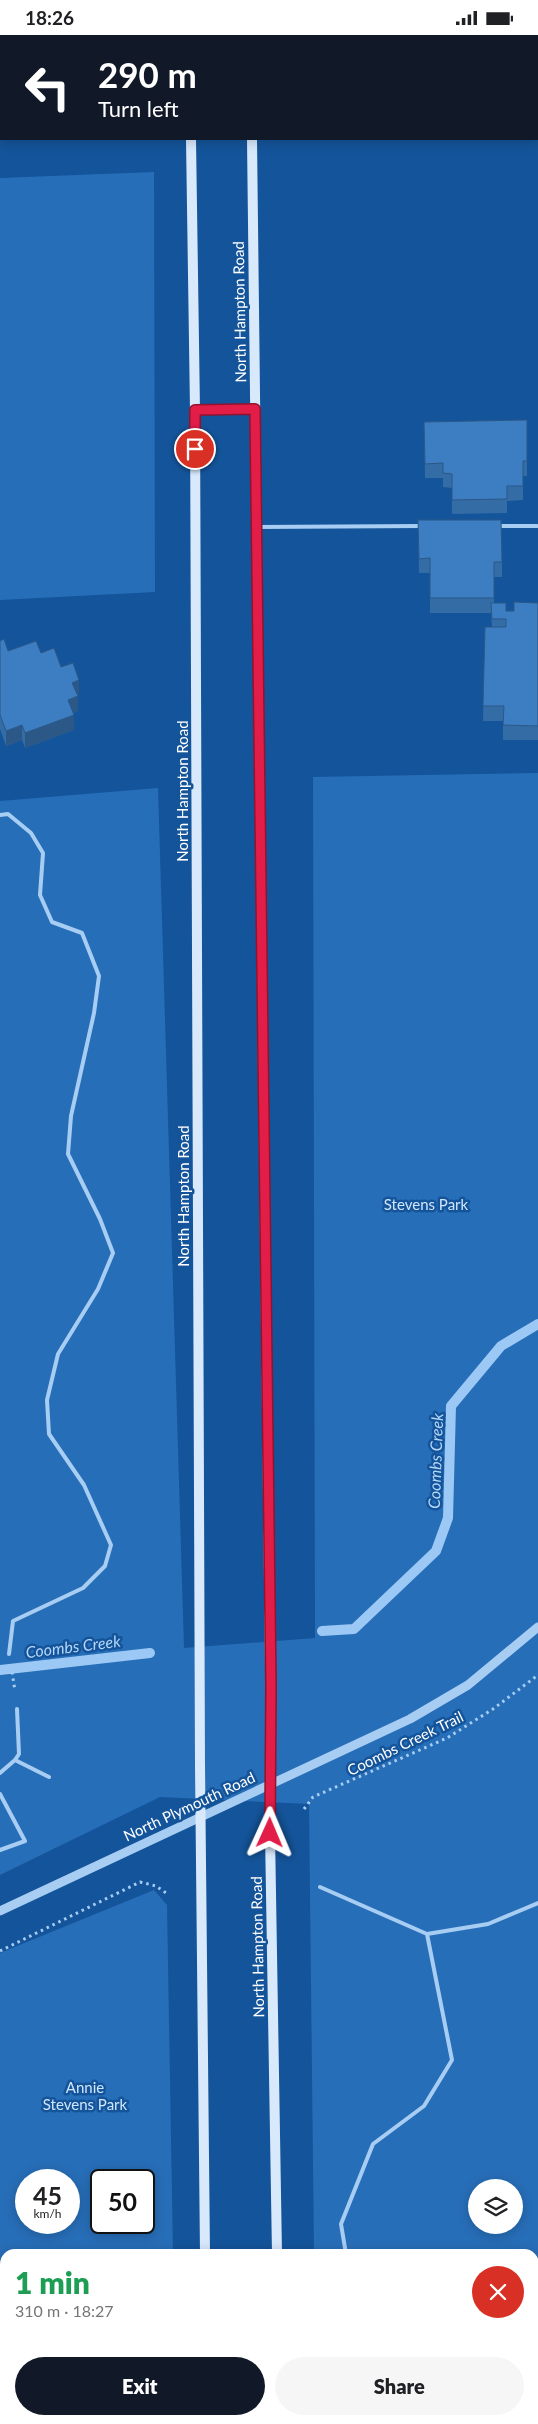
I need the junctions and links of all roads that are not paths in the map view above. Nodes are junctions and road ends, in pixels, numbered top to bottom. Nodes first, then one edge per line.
1 (191, 140) edge
2 (252, 140) edge
3 (255, 409) junction
4 (195, 410) junction
5 (431, 526) edge
6 (489, 526) edge
7 (537, 526) edge
8 (257, 527) junction
9 (0, 815) edge
10 (538, 1627) edge
11 (9, 1654) road end
12 (17, 1709) road end
13 (15, 1760) junction
14 (0, 1773) edge
15 (49, 1777) dead end
16 (271, 1783) junction
17 (0, 1794) edge
18 (202, 1815) junction
19 (0, 1850) edge
20 (320, 1887) dead end
21 (538, 1903) edge
22 (0, 1911) edge
23 (427, 1935) junction
24 (206, 2249) edge
25 (277, 2249) edge
26 (345, 2249) edge

1 - 4 main road, North Hampton Road
2 - 3 main road, North Hampton Road
3 - 4 main road
3 - 8 main road, North Hampton Road
4 - 18 main road, North Hampton Road
5 - 8 lane
6 - 7 lane
8 - 16 main road, North Hampton Road
9 - 11 lane
10 - 16 street, North Plymouth Road
12 - 13 lane
13 - 14 lane
13 - 15 lane
16 - 18 street, North Plymouth Road
16 - 25 main road, North Hampton Road
17 - 19 lane
18 - 22 street, North Plymouth Road
18 - 24 main road, North Hampton Road
20 - 23 lane
21 - 23 lane
23 - 26 lane

